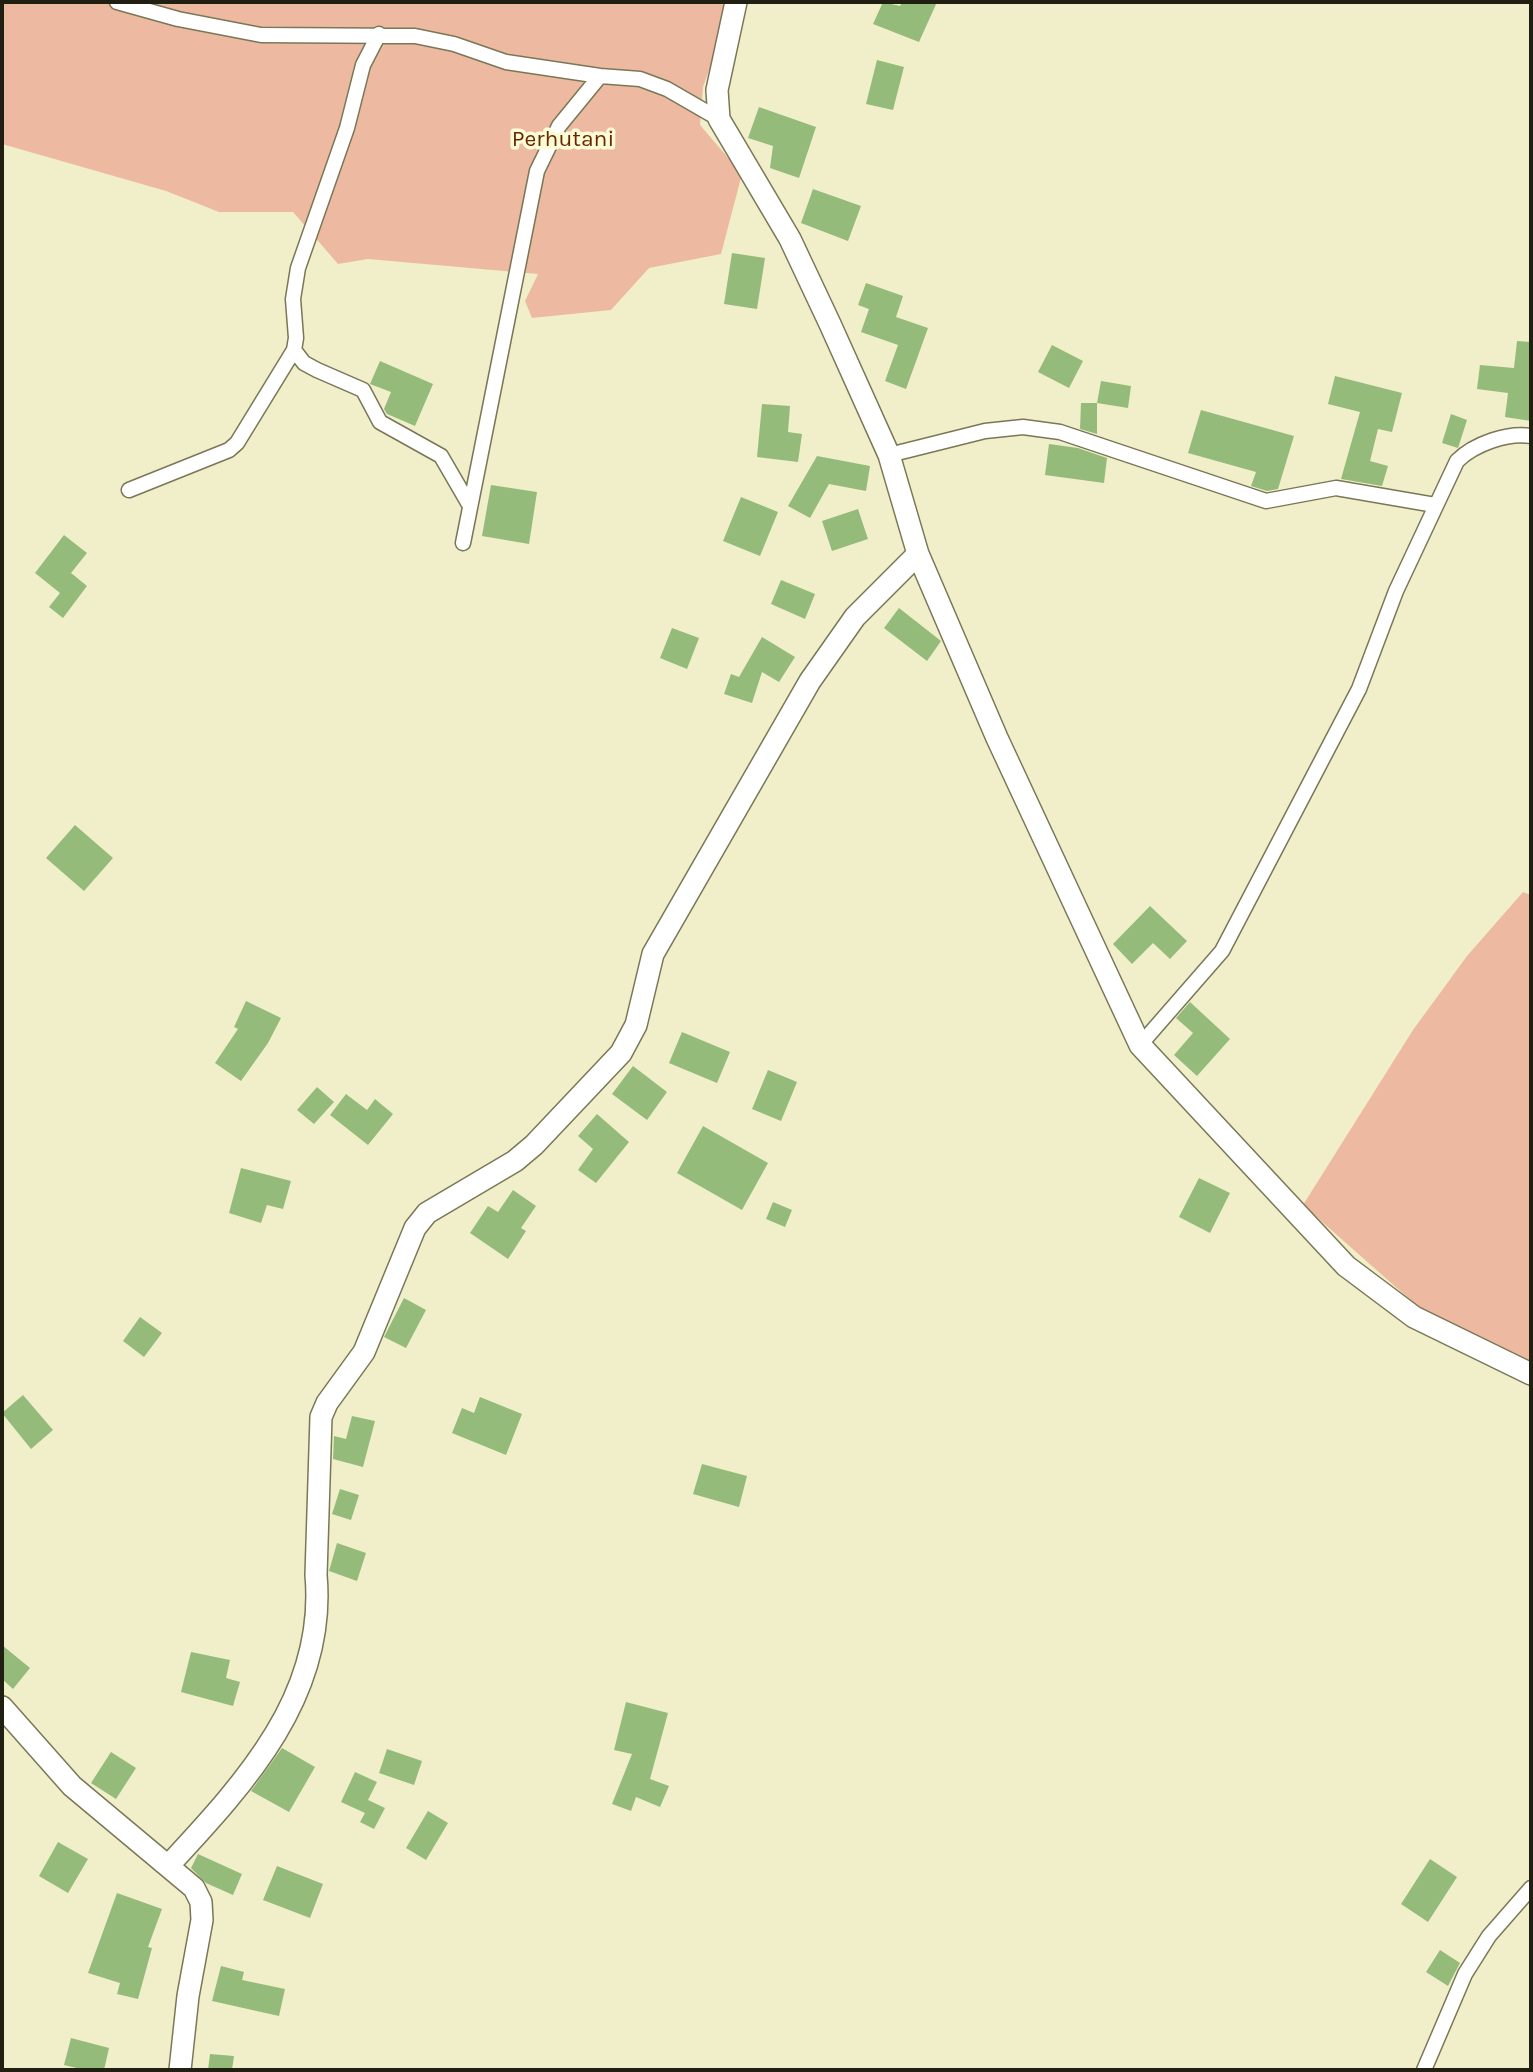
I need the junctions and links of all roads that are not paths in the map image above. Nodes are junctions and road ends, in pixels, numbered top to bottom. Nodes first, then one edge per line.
1 (117, 2) edge
2 (736, 2) edge
3 (379, 34) junction
4 (600, 76) junction
5 (717, 90) junction
6 (688, 101) junction
7 (719, 119) junction
8 (293, 350) junction
9 (1531, 436) edge
10 (889, 455) junction
11 (129, 490) dead end
12 (1435, 505) junction
13 (470, 506) junction
14 (463, 543) dead end
15 (918, 554) junction
16 (1140, 1045) junction
17 (1531, 1374) edge
18 (2, 1707) edge
19 (168, 1866) junction
20 (1531, 1888) edge
21 (180, 2070) edge
22 (1424, 2070) edge

1 - 3 street
2 - 5 street
3 - 4 street
3 - 8 street
4 - 6 street
4 - 13 street
5 - 6 street
5 - 7 street
6 - 7 street
7 - 10 street
8 - 11 street
8 - 13 street
9 - 12 street
10 - 12 street
10 - 15 street
12 - 16 street
13 - 14 street
15 - 16 street
15 - 19 street
16 - 17 street
18 - 19 street
19 - 21 street
20 - 22 street

